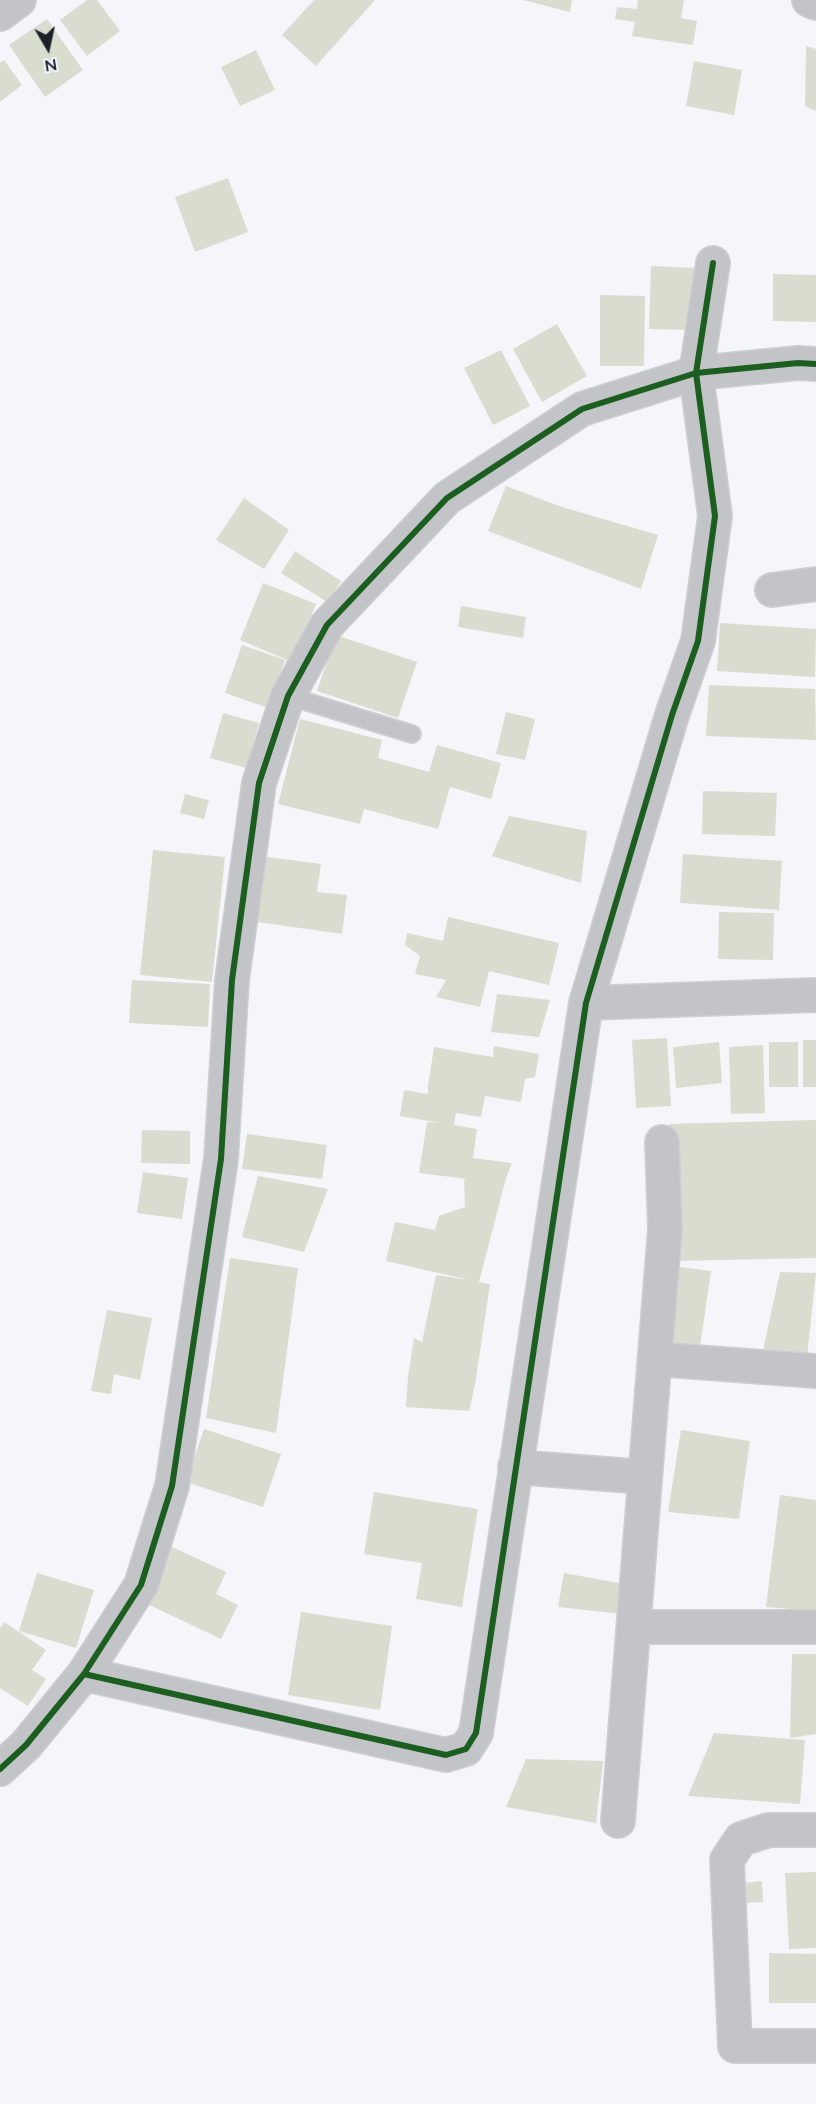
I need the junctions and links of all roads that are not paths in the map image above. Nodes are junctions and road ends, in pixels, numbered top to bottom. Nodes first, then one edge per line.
1 (19, 0) edge
2 (0, 14) edge
3 (713, 263) dead end
4 (816, 364) edge
5 (696, 373) junction
6 (816, 584) edge
7 (772, 590) dead end
8 (288, 696) junction
9 (412, 734) dead end
10 (816, 995) edge
11 (586, 1003) junction
12 (662, 1142) dead end
13 (655, 1359) junction
14 (816, 1371) edge
15 (515, 1467) junction
16 (645, 1477) junction
17 (634, 1626) junction
18 (816, 1627) edge
19 (84, 1674) junction
20 (0, 1769) edge
21 (618, 1821) dead end
22 (816, 1830) edge
23 (816, 2046) edge

1 - 2 street
3 - 5 street
4 - 5 street
5 - 8 street
5 - 11 street
6 - 7 street
8 - 9 lane
8 - 19 street
10 - 11 street
11 - 15 street
12 - 13 street
13 - 14 street
13 - 16 street
15 - 16 street
15 - 19 street
16 - 17 street
17 - 18 street
17 - 21 street
19 - 20 street
22 - 23 street

